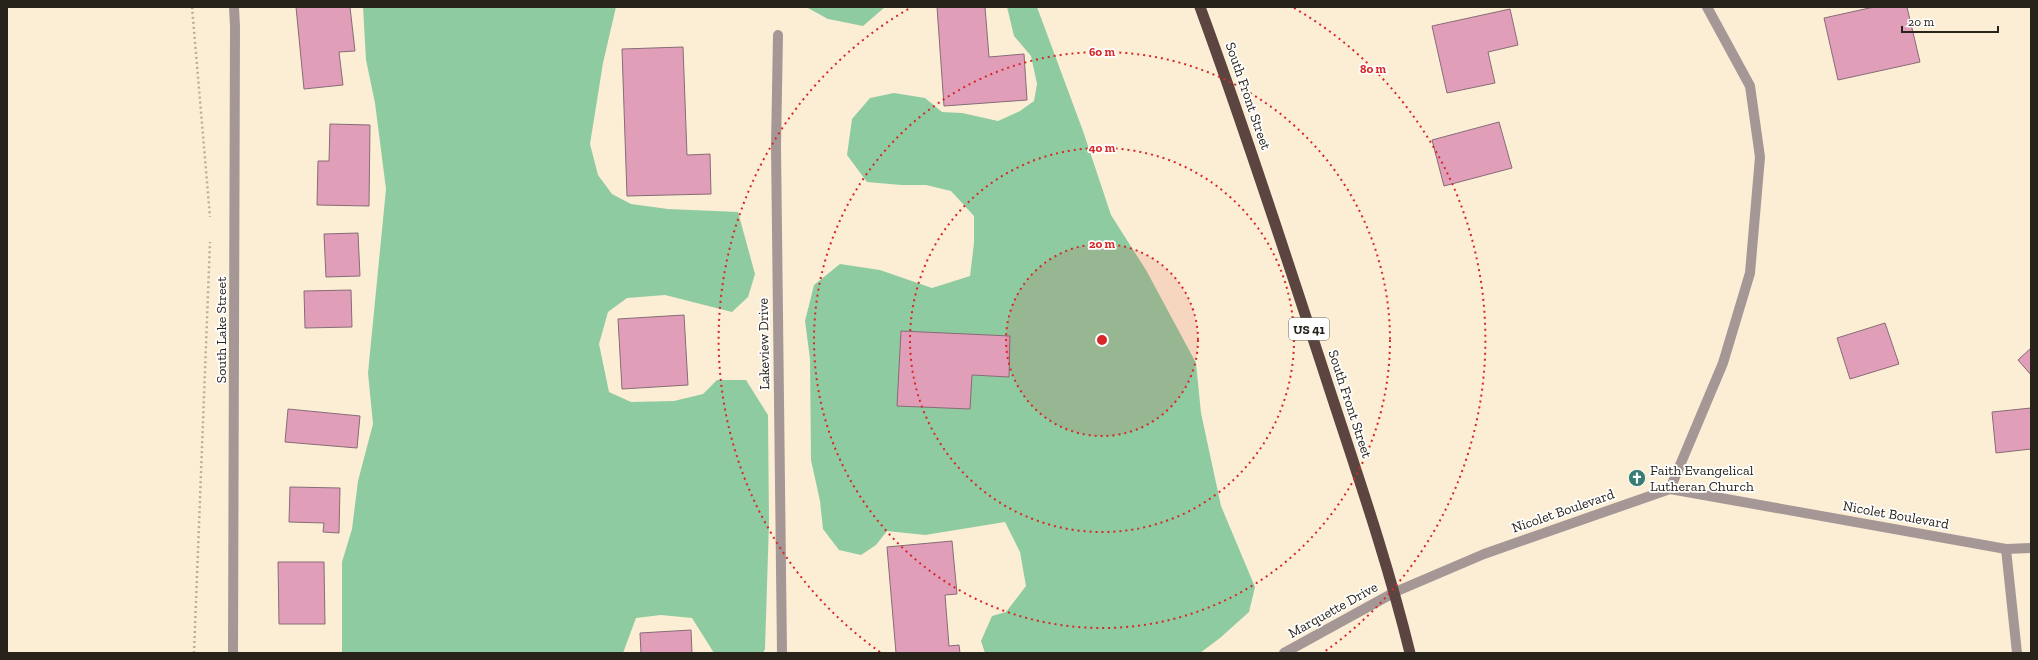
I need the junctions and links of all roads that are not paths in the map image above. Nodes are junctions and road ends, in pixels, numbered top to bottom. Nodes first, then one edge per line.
1 (234, 7) edge
2 (1200, 7) edge
3 (1707, 7) edge
4 (778, 35) dead end
5 (1670, 488) junction
6 (2006, 548) junction
7 (2031, 548) edge
8 (1395, 592) junction
9 (233, 653) edge
10 (782, 653) edge
11 (1284, 653) edge
12 (1410, 653) edge
13 (2017, 653) edge

1 - 9 street, South Lake Street
2 - 8 highway, South Front Street / US 41
3 - 5 street
4 - 10 street, Lakeview Drive
5 - 6 street, Nicolet Boulevard
5 - 8 street, Nicolet Boulevard
6 - 7 street, Nicolet Boulevard
6 - 13 street
8 - 11 street, Marquette Drive
8 - 12 highway, South Front Street / US 41

